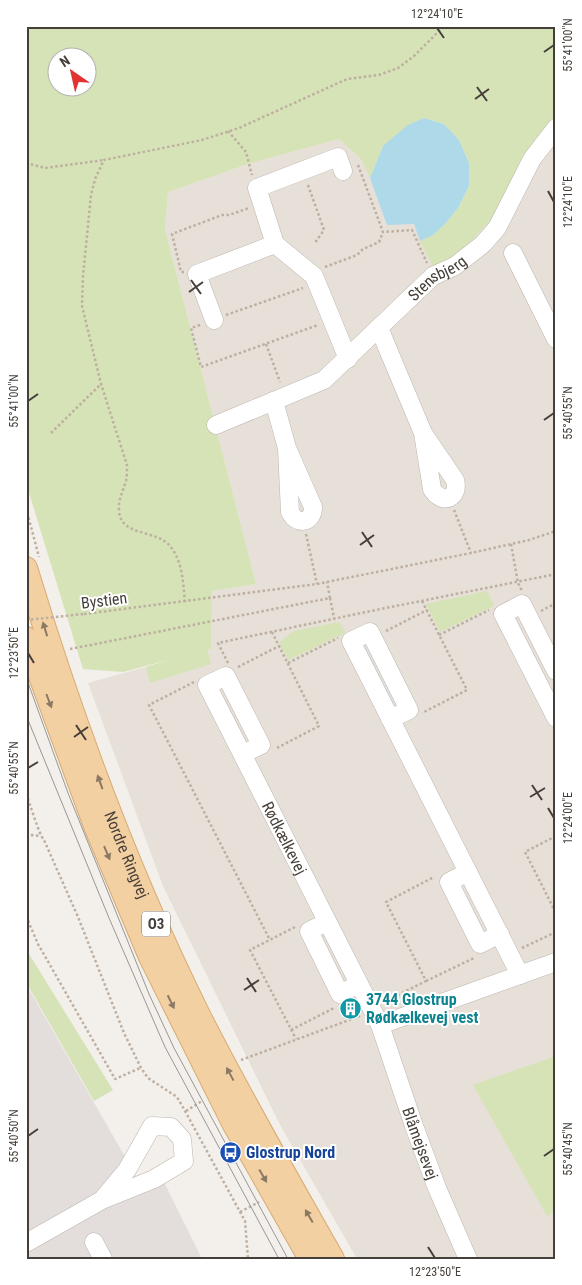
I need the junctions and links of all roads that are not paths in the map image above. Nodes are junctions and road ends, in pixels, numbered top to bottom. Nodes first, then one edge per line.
1 (556, 128) edge
2 (343, 171) road end
3 (275, 244) junction
4 (513, 253) dead end
5 (214, 320) road end
6 (379, 328) junction
7 (556, 339) edge
8 (348, 359) junction
9 (280, 399) junction
10 (216, 425) dead end
11 (449, 498) road end
12 (304, 522) road end
13 (26, 568) edge
14 (26, 638) edge
15 (373, 638) road end
16 (556, 671) edge
17 (226, 675) road end
18 (551, 696) edge
19 (556, 718) edge
20 (556, 962) edge
21 (520, 975) junction
22 (375, 1015) junction
23 (102, 1200) junction
24 (94, 1242) dead end
25 (26, 1243) edge
26 (103, 1259) edge
27 (310, 1259) edge
28 (333, 1259) edge
29 (468, 1259) edge

1 - 6 street, Stensbjerg
2 - 3 street
3 - 5 street
3 - 8 street
4 - 7 street
6 - 8 street, Stensbjerg
6 - 11 street
8 - 9 street, Stensbjerg
9 - 10 street, Stensbjerg
9 - 12 street
28 -> 13 main road, Nordre Ringvej / O3
14 -> 27 main road, Nordre Ringvej / O3
15 - 21 street
16 - 18 street
17 - 22 street, Rødkælkevej
18 - 19 street
20 - 21 street
21 - 22 street
22 - 29 street, Blåmejsevej
23 - 23 street
23 - 25 street
24 - 26 street

